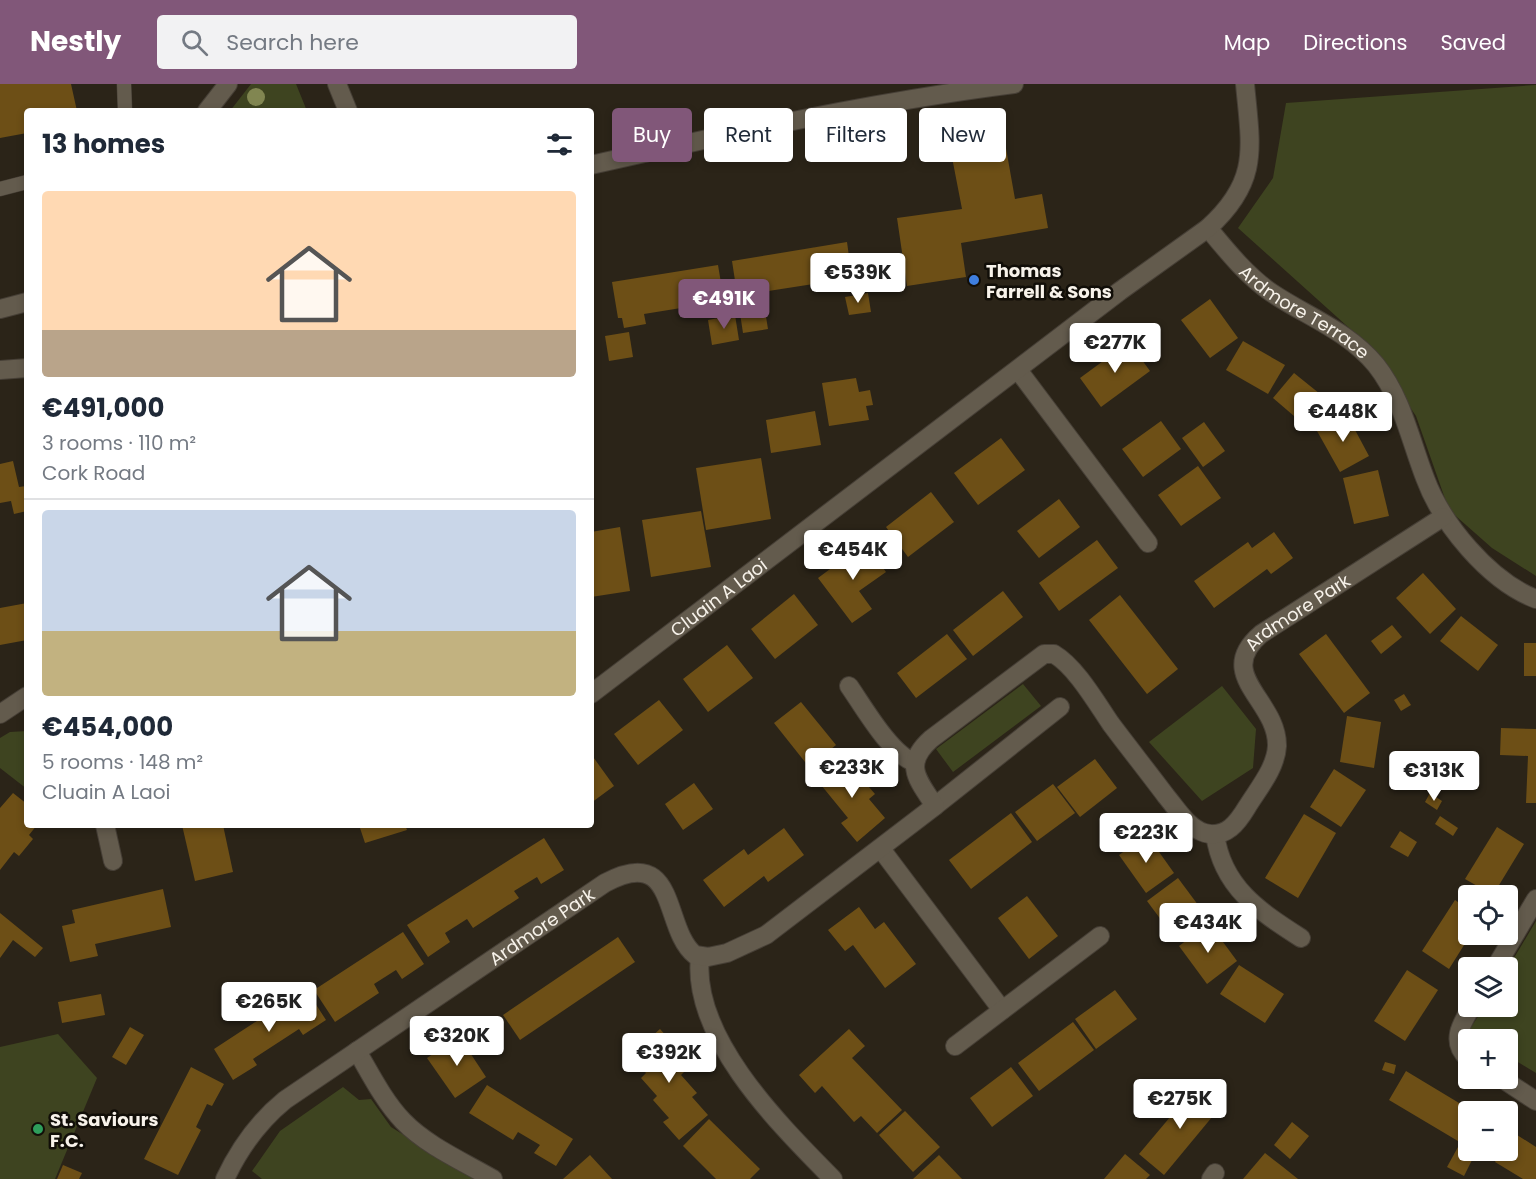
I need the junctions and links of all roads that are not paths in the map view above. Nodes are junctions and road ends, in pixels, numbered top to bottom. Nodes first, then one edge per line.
1 (124, 84) edge
2 (228, 84) edge
3 (337, 84) edge
4 (1014, 84) edge
5 (1245, 84) edge
6 (125, 108) edge
7 (209, 108) edge
8 (347, 108) edge
9 (594, 164) edge
10 (24, 183) edge
11 (0, 189) edge
12 (1208, 228) junction
13 (24, 303) edge
14 (0, 309) edge
15 (24, 368) edge
16 (0, 370) edge
17 (1018, 370) junction
18 (1443, 516) junction
19 (1148, 543) dead end
20 (1536, 599) edge
21 (849, 686) dead end
22 (594, 692) edge
23 (24, 698) edge
24 (1060, 707) dead end
25 (0, 714) edge
26 (914, 762) junction
27 (935, 806) junction
28 (106, 828) edge
29 (1215, 834) junction
30 (880, 849) junction
31 (113, 861) dead end
32 (1536, 899) edge
33 (1100, 936) dead end
34 (1301, 938) dead end
35 (700, 957) junction
36 (1502, 957) edge
37 (1002, 1010) junction
38 (955, 1046) dead end
39 (357, 1051) junction
40 (1518, 1089) edge
41 (1536, 1101) edge
42 (225, 1179) edge
43 (493, 1179) edge
44 (833, 1179) edge

1 - 6 lane
2 - 7 street
3 - 8 street
4 - 9 street
5 - 12 street, Cluain A Laoi
10 - 11 lane
12 - 17 street, Cluain A Laoi
12 - 18 street, Ardmore Terrace
13 - 14 street
15 - 16 street
17 - 19 street
17 - 22 street, Cluain A Laoi
18 - 20 street, Ardmore Terrace
18 - 29 street, Ardmore Park
21 - 26 street
23 - 25 street
24 - 27 street
26 - 27 street
26 - 29 street
27 - 30 street
28 - 31 street
29 - 34 street
30 - 35 street
30 - 37 street
32 - 36 street
33 - 37 street
35 - 39 street, Ardmore Park
35 - 44 street
37 - 38 street
39 - 42 street, Ardmore Park
39 - 43 street
40 - 41 street

